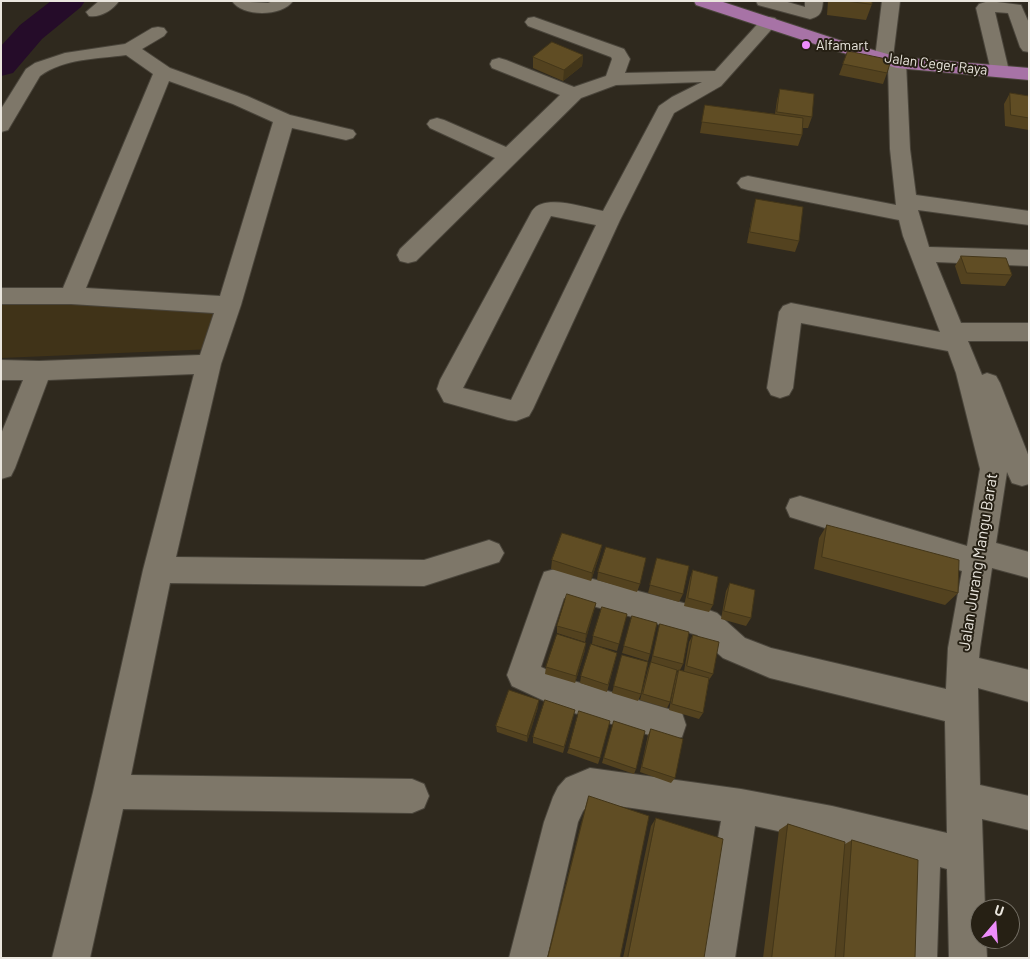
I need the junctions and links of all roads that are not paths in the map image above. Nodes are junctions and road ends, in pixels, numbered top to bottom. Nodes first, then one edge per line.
1 (112, 1) edge
2 (240, 1) edge
3 (285, 1) edge
4 (702, 1) edge
5 (764, 1) edge
6 (891, 1) edge
7 (810, 7) edge
8 (96, 12) dead end
9 (534, 22) dead end
10 (769, 22) junction
11 (796, 31) junction
12 (158, 32) dead end
13 (1029, 47) edge
14 (130, 49) junction
15 (891, 60) junction
16 (499, 64) dead end
17 (1000, 71) junction
18 (164, 72) junction
19 (1029, 74) edge
20 (720, 76) junction
21 (614, 79) junction
22 (574, 94) junction
23 (284, 120) junction
24 (437, 124) dead end
25 (1, 126) edge
26 (346, 134) dead end
27 (508, 156) junction
28 (748, 183) dead end
29 (906, 208) junction
30 (1029, 218) edge
31 (609, 220) junction
32 (921, 254) junction
33 (408, 255) dead end
34 (1029, 258) edge
35 (1, 296) edge
36 (71, 296) junction
37 (229, 305) junction
38 (1029, 332) edge
39 (961, 341) junction
40 (209, 364) junction
41 (1, 370) edge
42 (39, 371) junction
43 (780, 388) dead end
44 (1, 468) edge
45 (994, 469) junction
46 (1025, 476) edge
47 (800, 508) dead end
48 (490, 553) dead end
49 (979, 558) junction
50 (1029, 565) edge
51 (158, 570) junction
52 (962, 669) junction
53 (1029, 686) edge
54 (961, 709) junction
55 (670, 725) dead end
56 (110, 792) junction
57 (412, 796) dead end
58 (963, 798) junction
59 (741, 806) junction
60 (1029, 813) edge
61 (922, 845) junction
62 (965, 855) junction
63 (71, 958) edge
64 (528, 958) edge
65 (716, 958) edge
66 (918, 958) edge
67 (968, 958) edge

1 - 8 street
2 - 3 street
4 - 10 main road, Jalan Ceger Raya
5 - 7 street
6 - 15 street, Jalan Jurang Mangu Barat
7 - 11 street
9 - 21 street
10 - 11 main road, Jalan Ceger Raya
10 - 20 street
11 - 15 main road, Jalan Ceger Raya
12 - 14 street
13 - 17 street
14 - 18 street
14 - 25 street
15 - 17 main road, Jalan Ceger Raya
15 - 29 street, Jalan Jurang Mangu Barat
16 - 22 street
17 - 19 main road, Jalan Ceger Raya
18 - 23 street
18 - 36 street
20 - 21 street
20 - 31 street
21 - 22 street
22 - 27 street
23 - 26 street
23 - 37 street
24 - 27 street
27 - 33 street
28 - 29 street
29 - 30 street
29 - 32 street, Jalan Jurang Mangu Barat
31 - 31 street
32 - 34 street
32 - 39 street, Jalan Jurang Mangu Barat
35 - 36 street
36 - 37 street
37 - 40 street
38 - 39 street
39 - 43 street
39 - 45 street, Jalan Jurang Mangu Barat
39 - 46 street
40 - 42 street
40 - 51 street
41 - 42 street
42 - 44 street
45 - 46 street
45 - 49 street, Jalan Jurang Mangu Barat
47 - 49 street
48 - 51 street
49 - 50 street
49 - 52 street, Jalan Jurang Mangu Barat
51 - 56 street
52 - 53 street
52 - 54 street, Jalan Jurang Mangu Barat
54 - 55 street
54 - 58 street, Jalan Jurang Mangu Barat
56 - 57 street
56 - 63 street
58 - 60 street
58 - 62 street, Jalan Jurang Mangu Barat
59 - 61 street
59 - 64 street
59 - 65 street
61 - 62 street
61 - 66 street
62 - 67 street, Jalan Jurang Mangu Barat

